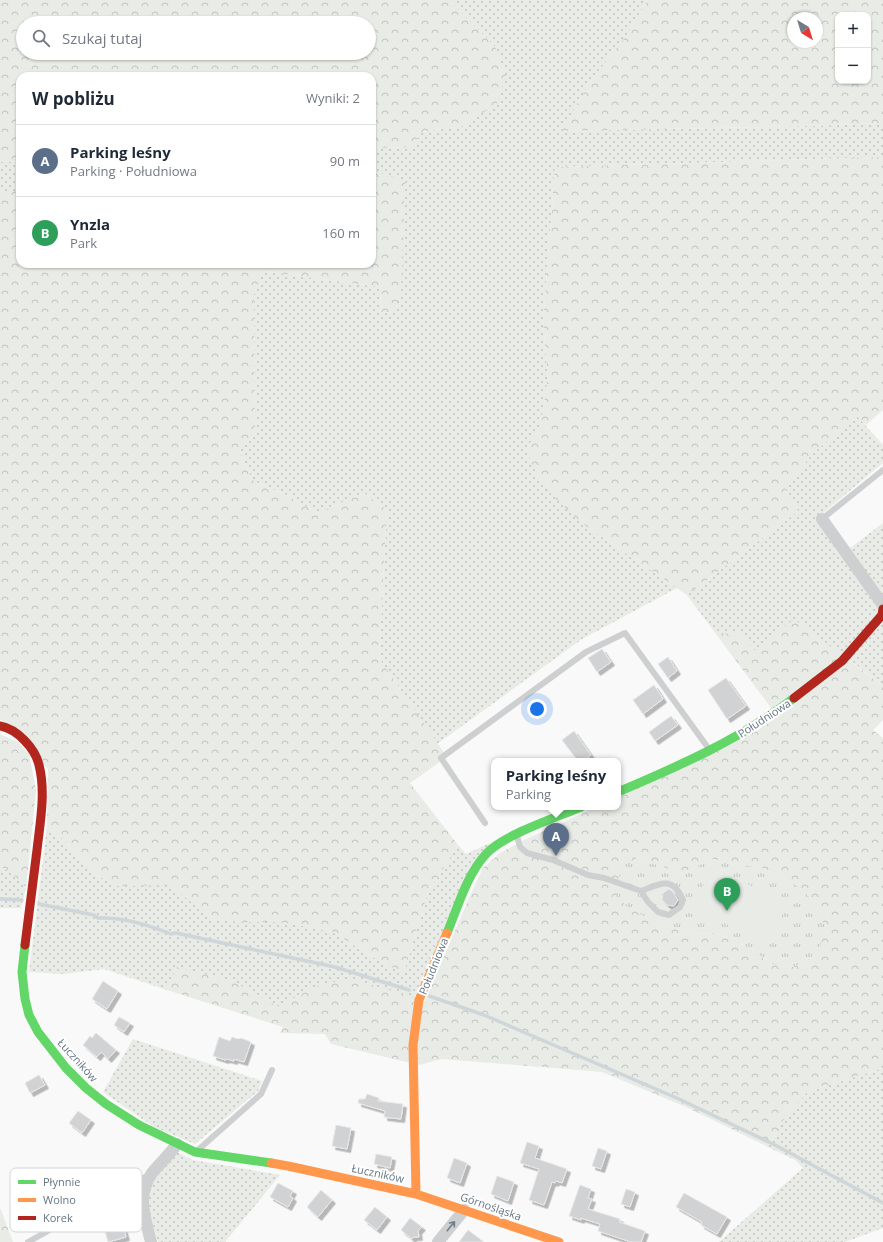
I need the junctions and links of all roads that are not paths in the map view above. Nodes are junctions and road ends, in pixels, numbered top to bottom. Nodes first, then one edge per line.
1 (883, 470) edge
2 (822, 519) joint
3 (883, 605) edge
4 (883, 609) edge
5 (0, 726) edge
6 (710, 750) junction
7 (621, 791) edge
8 (574, 810) edge
9 (484, 823) dead end
10 (517, 834) junction
11 (641, 891) junction
12 (272, 1070) dead end
13 (177, 1144) junction
14 (195, 1152) junction
15 (152, 1173) junction
16 (142, 1179) edge
17 (416, 1194) junction
18 (464, 1210) junction
19 (46, 1232) edge
20 (28, 1242) edge
21 (151, 1242) edge
22 (438, 1242) edge
23 (559, 1242) edge

1 - 2 lane
2 - 3 street
4 - 6 street, Południowa
5 - 13 street, Łuczników
6 - 7 street, Południowa
6 - 9 lane
8 - 10 street, Południowa
10 - 11 lane
10 - 17 street, Południowa
11 - 11 lane
12 - 14 lane
13 - 14 street, Łuczników
13 - 15 street
14 - 17 street, Łuczników
15 - 16 lane
15 - 21 street
17 - 18 street, Górnośląska
22 -> 18 street
18 - 23 street, Górnośląska
19 - 20 lane

